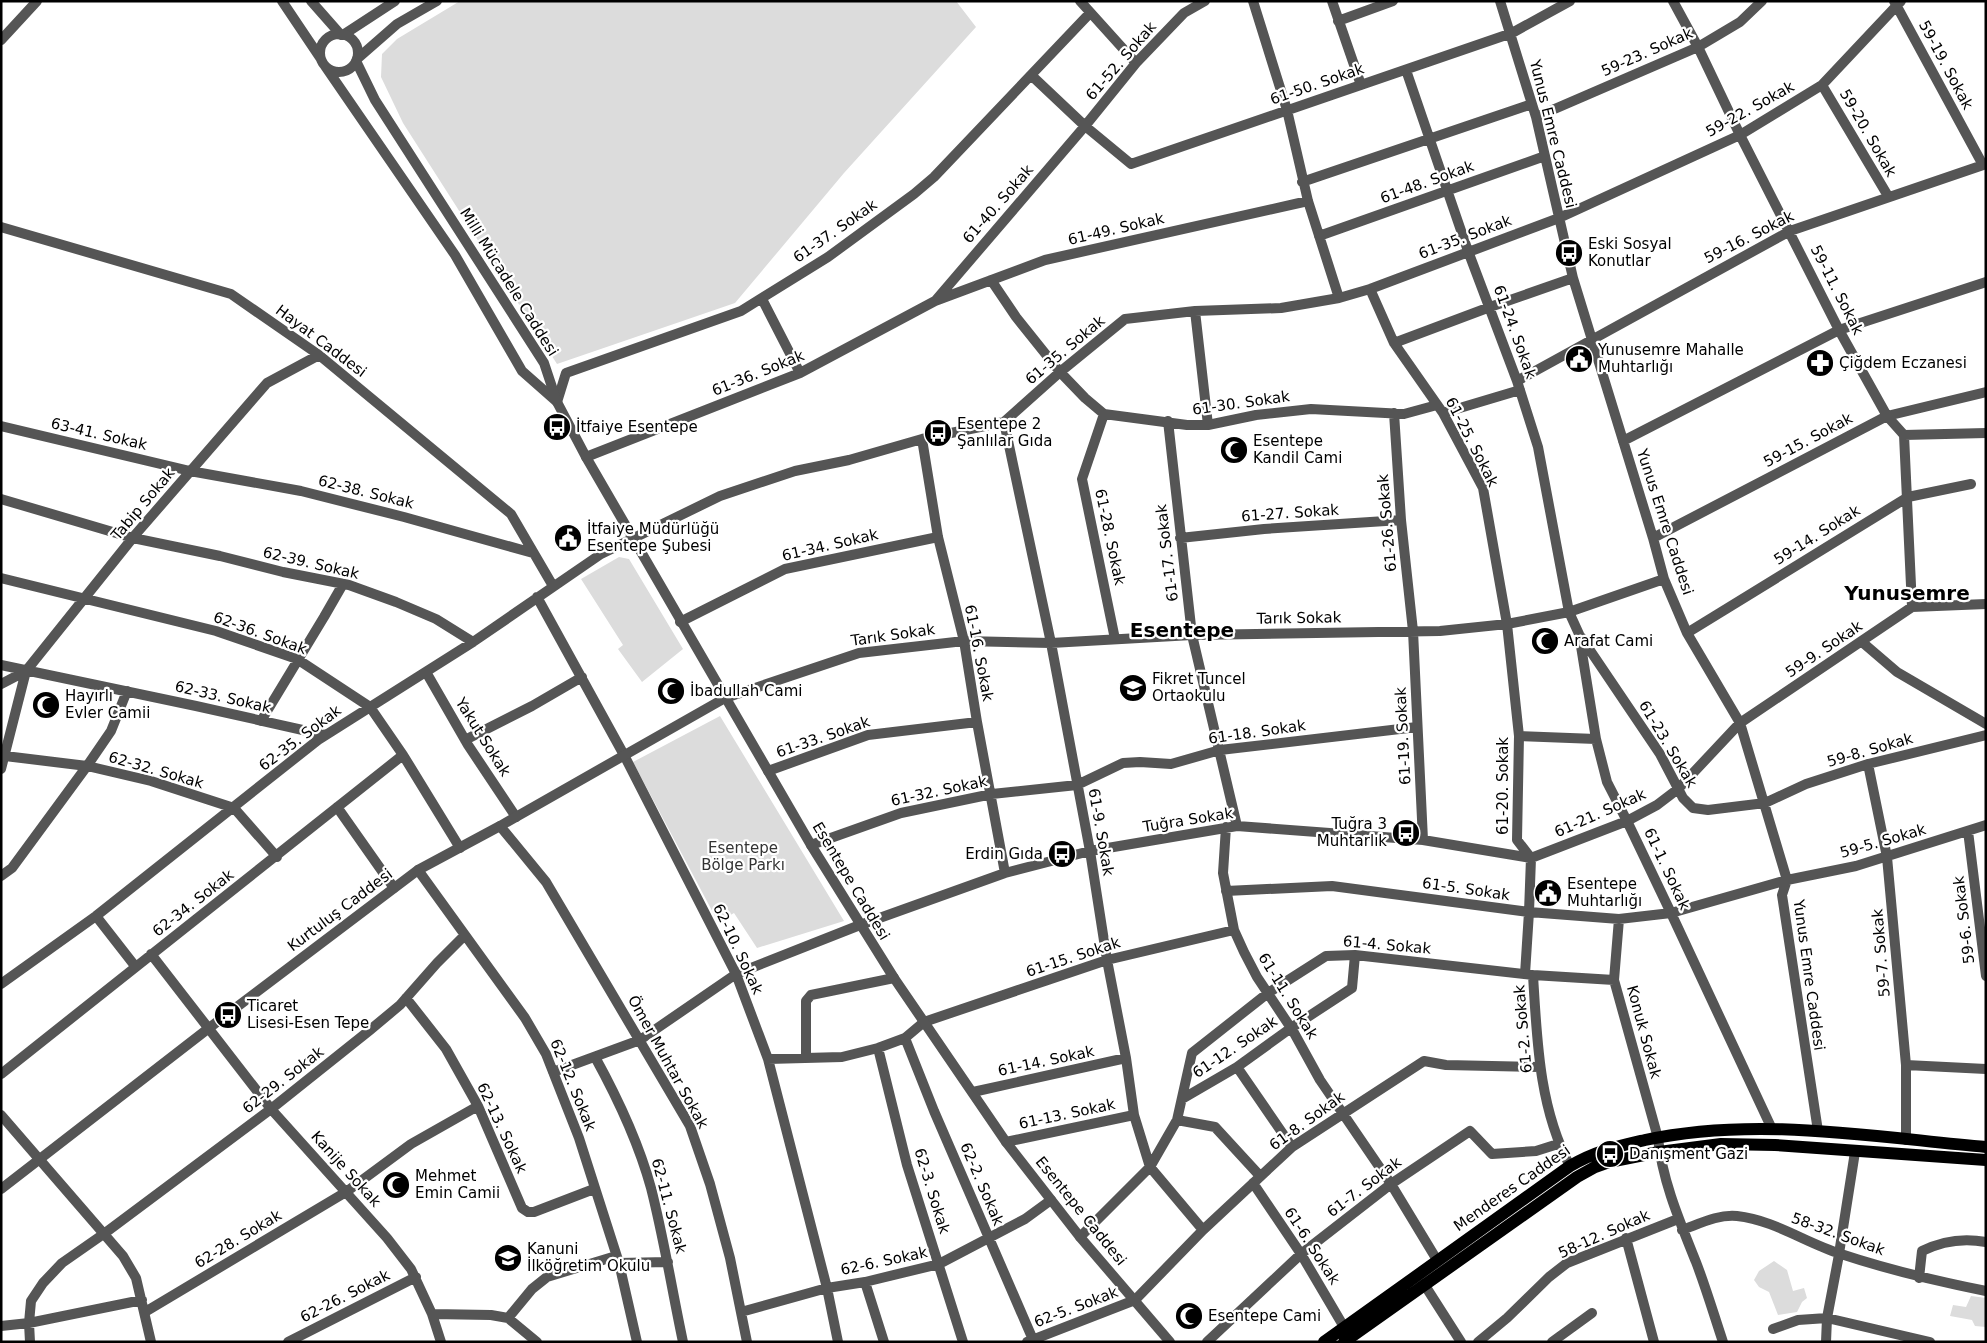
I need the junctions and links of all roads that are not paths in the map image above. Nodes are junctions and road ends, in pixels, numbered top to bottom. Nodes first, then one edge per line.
1 (37, 1) edge
2 (282, 1) edge
3 (311, 1) edge
4 (395, 1) edge
5 (437, 1) edge
6 (1080, 1) edge
7 (1205, 1) edge
8 (1253, 1) edge
9 (1332, 1) edge
10 (1393, 1) edge
11 (1500, 1) edge
12 (1570, 1) edge
13 (1672, 1) edge
14 (1762, 1) edge
15 (1898, 3) edge
16 (1090, 13) junction
17 (1338, 20) junction
18 (1512, 33) junction
19 (342, 35) junction
20 (1, 40) edge
21 (1698, 47) junction
22 (356, 60) junction
23 (324, 63) junction
24 (1136, 63) junction
25 (1406, 70) junction
26 (1031, 75) junction
27 (1361, 85) junction
28 (1822, 85) junction
29 (1532, 104) junction
30 (1287, 110) junction
31 (1536, 117) junction
32 (1085, 126) junction
33 (1740, 135) junction
34 (1430, 140) junction
35 (1545, 156) junction
36 (1984, 164) edge
37 (1302, 182) junction
38 (1448, 190) junction
39 (1888, 196) junction
40 (1308, 201) junction
41 (1559, 218) junction
42 (1, 227) edge
43 (1790, 231) junction
44 (1319, 236) junction
45 (1468, 251) junction
46 (1573, 278) junction
47 (991, 280) junction
48 (1986, 282) edge
49 (1370, 289) junction
50 (1339, 298) junction
51 (762, 299) junction
52 (935, 301) junction
53 (1490, 307) junction
54 (1195, 311) junction
55 (1839, 330) junction
56 (1591, 338) junction
57 (1394, 343) junction
58 (319, 355) junction
59 (1060, 372) junction
60 (800, 374) junction
61 (1518, 386) junction
62 (1986, 392) edge
63 (557, 402) junction
64 (1440, 409) junction
65 (1394, 413) junction
66 (1104, 414) junction
67 (1887, 416) junction
68 (1168, 421) junction
69 (1004, 422) junction
70 (1208, 425) junction
71 (1, 426) edge
72 (1986, 433) edge
73 (1904, 435) junction
74 (922, 439) junction
75 (1623, 441) junction
76 (586, 456) junction
77 (190, 471) junction
78 (1971, 484) dead end
79 (1908, 497) junction
80 (1, 499) edge
81 (1402, 520) junction
82 (938, 537) junction
83 (133, 538) junction
84 (1180, 538) junction
85 (1653, 538) junction
86 (632, 539) junction
87 (533, 553) junction
88 (1, 578) edge
89 (1664, 579) junction
90 (343, 584) junction
91 (553, 586) junction
92 (537, 597) junction
93 (84, 598) junction
94 (1986, 604) edge
95 (1912, 606) junction
96 (1569, 612) junction
97 (680, 622) junction
98 (1507, 624) junction
99 (1412, 631) junction
100 (1687, 633) junction
101 (1579, 634) junction
102 (1192, 635) junction
103 (1115, 638) junction
104 (964, 640) junction
105 (473, 642) junction
106 (1862, 642) junction
107 (1051, 643) junction
108 (297, 660) junction
109 (1, 665) edge
110 (26, 670) junction
111 (426, 672) junction
112 (582, 677) junction
113 (1, 684) edge
114 (127, 692) junction
115 (725, 698) junction
116 (370, 707) junction
117 (261, 721) junction
118 (977, 722) junction
119 (1740, 723) junction
120 (1986, 724) edge
121 (1417, 727) junction
122 (325, 735) junction
123 (1986, 735) edge
124 (1519, 736) junction
125 (1596, 739) junction
126 (465, 740) junction
127 (1220, 750) junction
128 (403, 755) junction
129 (624, 755) junction
130 (5, 756) junction
131 (1868, 764) junction
132 (87, 766) junction
133 (1, 769) edge
134 (768, 771) junction
135 (1077, 785) junction
136 (1678, 789) junction
137 (992, 794) junction
138 (1765, 803) junction
139 (337, 807) junction
140 (234, 808) junction
141 (516, 817) junction
142 (1627, 821) junction
143 (1986, 825) edge
144 (500, 826) junction
145 (1237, 826) junction
146 (1226, 827) junction
147 (1968, 831) junction
148 (1423, 840) junction
149 (811, 845) junction
150 (460, 848) junction
151 (1090, 851) junction
152 (276, 857) junction
153 (1887, 857) junction
154 (1531, 858) junction
155 (418, 870) junction
156 (1005, 873) junction
157 (1, 876) edge
158 (1788, 880) junction
159 (394, 888) junction
160 (1226, 891) junction
161 (1982, 911) edge
162 (1529, 912) junction
163 (1671, 913) junction
164 (96, 916) junction
165 (1619, 919) junction
166 (860, 925) junction
167 (1234, 930) junction
168 (465, 935) junction
169 (151, 954) junction
170 (1355, 955) junction
171 (1107, 960) junction
172 (135, 966) junction
173 (736, 974) junction
174 (1529, 974) junction
175 (1986, 976) edge
176 (894, 978) junction
177 (1614, 980) junction
178 (1, 984) edge
179 (1268, 993) junction
180 (406, 998) junction
181 (924, 1022) junction
182 (209, 1028) junction
183 (1291, 1028) junction
184 (905, 1038) junction
185 (640, 1040) junction
186 (878, 1048) junction
187 (595, 1057) junction
188 (806, 1057) junction
189 (1126, 1058) junction
190 (768, 1059) junction
191 (1906, 1065) junction
192 (1237, 1067) junction
193 (1540, 1067) junction
194 (1986, 1069) edge
195 (553, 1072) junction
196 (1, 1074) edge
197 (973, 1092) junction
198 (1182, 1099) junction
199 (478, 1106) junction
200 (271, 1109) junction
201 (1342, 1114) junction
202 (1, 1115) edge
203 (1134, 1115) junction
204 (1177, 1120) junction
205 (1772, 1129) junction
206 (1818, 1132) junction
207 (1658, 1138) junction
208 (1906, 1140) junction
209 (1006, 1142) junction
210 (1558, 1144) junction
211 (1292, 1147) junction
212 (1986, 1147) edge
213 (1659, 1152) junction
214 (1855, 1152) junction
215 (40, 1160) junction
216 (1986, 1160) edge
217 (1570, 1166) junction
218 (1150, 1167) junction
219 (1256, 1179) junction
220 (1391, 1184) junction
221 (1, 1189) edge
222 (594, 1189) junction
223 (346, 1192) junction
224 (1051, 1200) junction
225 (1678, 1219) junction
226 (1203, 1230) junction
227 (1682, 1230) junction
228 (105, 1233) junction
229 (988, 1237) junction
230 (1080, 1237) junction
231 (1626, 1238) junction
232 (1986, 1242) edge
233 (1300, 1254) junction
234 (1839, 1254) junction
235 (617, 1260) junction
236 (1437, 1260) junction
237 (668, 1262) junction
238 (939, 1264) junction
239 (416, 1277) junction
240 (1920, 1278) junction
241 (864, 1282) junction
242 (1424, 1284) junction
243 (827, 1288) junction
244 (1986, 1291) edge
245 (142, 1300) junction
246 (1136, 1300) junction
247 (144, 1312) junction
248 (741, 1312) junction
249 (1592, 1313) dead end
250 (432, 1314) junction
251 (508, 1318) junction
252 (1827, 1318) junction
253 (29, 1323) junction
254 (1, 1326) edge
255 (1344, 1327) junction
256 (1773, 1329) dead end
257 (536, 1341) edge
258 (1031, 1341) edge
259 (30, 1342) edge
260 (151, 1342) edge
261 (288, 1342) edge
262 (441, 1342) edge
263 (637, 1342) edge
264 (682, 1342) edge
265 (747, 1342) edge
266 (838, 1342) edge
267 (884, 1342) edge
268 (963, 1342) edge
269 (1170, 1342) edge
270 (1207, 1342) edge
271 (1324, 1342) edge
272 (1344, 1342) edge
273 (1461, 1342) edge
274 (1478, 1342) edge
275 (1552, 1342) edge
276 (1654, 1342) edge
277 (1723, 1342) edge
278 (1826, 1342) edge
279 (1930, 1342) edge

1 - 20 street
2 - 23 street
3 - 19 street
4 - 19 street
5 - 22 street
6 - 16 street
7 - 24 street, 61-52. Sokak
8 - 30 street
9 - 17 street
10 - 17 street
11 - 18 street, Yunus Emre Caddesi
12 - 18 street
13 - 21 street, 59-11. Sokak
14 - 21 street, 59-23. Sokak
15 - 28 street, 59-22. Sokak
15 - 36 street, 59-19. Sokak
16 - 24 street
16 - 26 street, 61-37. Sokak
17 - 27 street
18 - 25 street, 61-50. Sokak
18 - 29 street, Yunus Emre Caddesi
19 - 22 street
19 - 23 street
21 - 31 street, 59-23. Sokak
21 - 33 street, 59-11. Sokak
22 - 23 street
22 - 63 street, Milli Mücadele Caddesi
23 - 63 street
24 - 32 street, 61-52. Sokak
25 - 27 street, 61-50. Sokak
25 - 34 street, 61-24. Sokak
26 - 32 street
26 - 51 street, 61-37. Sokak
27 - 30 street, 61-50. Sokak
28 - 33 street, 59-22. Sokak
28 - 39 street, 59-20. Sokak
29 - 31 street, Yunus Emre Caddesi
29 - 34 street
30 - 32 street, 61-50. Sokak
30 - 37 street
31 - 35 street, Yunus Emre Caddesi
32 - 52 street, 61-40. Sokak
33 - 41 street, 59-22. Sokak
33 - 43 street, 59-11. Sokak
34 - 37 street
34 - 38 street, 61-24. Sokak
35 - 38 street, 61-48. Sokak
35 - 41 street, Yunus Emre Caddesi
36 - 39 street, 59-16. Sokak
37 - 40 street
38 - 44 street, 61-48. Sokak
38 - 45 street, 61-24. Sokak
39 - 43 street, 59-16. Sokak
40 - 44 street
40 - 47 street, 61-49. Sokak
41 - 45 street, 61-35. Sokak
41 - 46 street, Yunus Emre Caddesi
42 - 58 street, Hayat Caddesi
43 - 55 street, 59-11. Sokak
43 - 56 street, 59-16. Sokak
44 - 50 street
45 - 49 street, 61-35. Sokak
45 - 53 street, 61-24. Sokak
46 - 53 street
46 - 56 street, Yunus Emre Caddesi
47 - 52 street, 61-49. Sokak
47 - 59 street
48 - 55 street
49 - 50 street, 61-35. Sokak
49 - 57 street, 61-25. Sokak
50 - 54 street, 61-35. Sokak
51 - 60 street
51 - 63 street, 61-37. Sokak
52 - 60 street, 61-36. Sokak
53 - 57 street
53 - 61 street, 61-24. Sokak
54 - 59 street, 61-35. Sokak
54 - 70 street
55 - 67 street, 59-11. Sokak
55 - 75 street
56 - 61 street, 61-30. Sokak
56 - 75 street, Yunus Emre Caddesi
57 - 64 street, 61-25. Sokak
58 - 77 street, Tabip Sokak
58 - 87 street, Hayat Caddesi
59 - 66 street
59 - 69 street, 61-35. Sokak
60 - 76 street, 61-36. Sokak
61 - 64 street, 61-30. Sokak
61 - 96 street, 61-24. Sokak
62 - 67 street, 59-15. Sokak
63 - 76 street, Esentepe Caddesi
64 - 65 street, 61-30. Sokak
64 - 98 street, 61-25. Sokak
65 - 70 street, 61-30. Sokak
65 - 81 street, 61-26. Sokak
66 - 68 street, 61-30. Sokak
66 - 103 street, 61-28. Sokak
67 - 73 street, 59-11. Sokak
67 - 85 street, 59-15. Sokak
68 - 70 street, 61-30. Sokak
68 - 84 street, 61-17. Sokak
69 - 74 street
69 - 107 street, 61-9. Sokak
71 - 77 street, 63-41. Sokak
72 - 73 street
73 - 79 street
74 - 82 street, 61-16. Sokak
74 - 86 street
75 - 85 street, Yunus Emre Caddesi
76 - 86 street, Esentepe Caddesi
77 - 83 street, Tabip Sokak
77 - 87 street, 62-38. Sokak
78 - 79 street, 59-14. Sokak
79 - 95 street
79 - 100 street, 59-14. Sokak
80 - 83 street, 62-39. Sokak
81 - 84 street, 61-27. Sokak
81 - 99 street, 61-26. Sokak
82 - 97 street, 61-34. Sokak
82 - 104 street, 61-16. Sokak
83 - 90 street, 62-39. Sokak
83 - 93 street, Tabip Sokak
84 - 102 street, 61-17. Sokak
85 - 89 street, Yunus Emre Caddesi
86 - 91 street, 62-35. Sokak
86 - 97 street, Esentepe Caddesi
87 - 91 street, Hayat Caddesi
88 - 93 street, 62-36. Sokak
89 - 96 street, Tarık Sokak
89 - 100 street, Yunus Emre Caddesi
90 - 105 street, 62-39. Sokak
90 - 108 street
91 - 92 street, 62-35. Sokak
92 - 105 street, 62-35. Sokak
92 - 112 street, 62-10. Sokak
93 - 108 street, 62-36. Sokak
93 - 110 street, Tabip Sokak
94 - 95 street
95 - 106 street, 59-9. Sokak
96 - 98 street, Tarık Sokak
96 - 101 street, 61-1. Sokak
97 - 115 street, Esentepe Caddesi
98 - 99 street, Tarık Sokak
98 - 124 street, 61-20. Sokak
99 - 102 street, Tarık Sokak
99 - 121 street, 61-19. Sokak
100 - 119 street, Yunus Emre Caddesi
101 - 125 street, 61-1. Sokak
101 - 136 street, 61-23. Sokak
102 - 103 street, Tarık Sokak
102 - 127 street, 61-17. Sokak
103 - 107 street, Tarık Sokak
104 - 107 street, Tarık Sokak
104 - 115 street, Tarık Sokak
104 - 118 street, 61-16. Sokak
105 - 111 street, 62-35. Sokak
106 - 119 street, 59-9. Sokak
106 - 120 street
107 - 135 street, 61-9. Sokak
108 - 116 street, 62-36. Sokak
108 - 117 street
109 - 110 street, 62-33. Sokak
110 - 113 street, Tabip Sokak
110 - 114 street, 62-33. Sokak
110 - 130 street
111 - 116 street, 62-35. Sokak
111 - 126 street, Yakut Sokak
112 - 126 street
112 - 129 street, 62-10. Sokak
114 - 117 street, 62-33. Sokak
114 - 132 street
115 - 129 street, Kurtuluş Caddesi
115 - 134 street, Esentepe Caddesi
116 - 122 street, 62-35. Sokak
116 - 128 street, 62-36. Sokak
117 - 122 street, 62-33. Sokak
118 - 134 street, 61-33. Sokak
118 - 137 street, 61-16. Sokak
119 - 136 street, 61-21. Sokak
119 - 138 street, Yunus Emre Caddesi
121 - 127 street, 61-18. Sokak
121 - 148 street, 61-19. Sokak
122 - 140 street, 62-35. Sokak
123 - 131 street, 59-8. Sokak
124 - 125 street
124 - 154 street, 61-20. Sokak
125 - 142 street, 61-1. Sokak
126 - 141 street, Yakut Sokak
127 - 135 street, 61-18. Sokak
127 - 145 street, 61-17. Sokak
128 - 139 street, 62-34. Sokak
128 - 150 street, 62-36. Sokak
129 - 141 street, Kurtuluş Caddesi
129 - 173 street, 62-10. Sokak
130 - 132 street, 62-32. Sokak
130 - 133 street
131 - 138 street, 59-8. Sokak
131 - 153 street, 59-7. Sokak
132 - 140 street, 62-32. Sokak
132 - 157 street
134 - 149 street, Esentepe Caddesi
135 - 137 street, 61-32. Sokak
135 - 151 street, 61-9. Sokak
136 - 138 street, 61-23. Sokak
136 - 142 street, 61-21. Sokak
137 - 149 street, 61-32. Sokak
137 - 156 street, 61-16. Sokak
138 - 158 street, Yunus Emre Caddesi
139 - 152 street, 62-34. Sokak
139 - 159 street
140 - 152 street
140 - 164 street, 62-35. Sokak
141 - 144 street, Kurtuluş Caddesi
142 - 154 street, 61-21. Sokak
142 - 163 street, 61-1. Sokak
143 - 147 street, 59-5. Sokak
144 - 150 street, Kurtuluş Caddesi
144 - 185 street, Ömer Muhtar Sokak
145 - 146 street, Tuğra Sokak
145 - 148 street, Tuğra Sokak
146 - 151 street, Tuğra Sokak
146 - 160 street, 61-11. Sokak
147 - 153 street, 59-5. Sokak
147 - 161 street, 59-6. Sokak
148 - 154 street, Tuğra Sokak
149 - 166 street, Esentepe Caddesi
150 - 155 street, Kurtuluş Caddesi
151 - 156 street, Tuğra Sokak
151 - 171 street, 61-9. Sokak
152 - 169 street, 62-34. Sokak
153 - 158 street, 59-5. Sokak
153 - 191 street, 59-7. Sokak
154 - 162 street
155 - 159 street, Kurtuluş Caddesi
155 - 168 street, 62-12. Sokak
156 - 166 street, Tuğra Sokak
158 - 163 street, 61-5. Sokak
158 - 206 street, Yunus Emre Caddesi
159 - 182 street, Kurtuluş Caddesi
160 - 162 street, 61-5. Sokak
160 - 167 street, 61-11. Sokak
161 - 175 street, 59-6. Sokak
162 - 165 street, 61-5. Sokak
162 - 174 street
163 - 165 street, 61-5. Sokak
163 - 205 street, 61-1. Sokak
164 - 172 street
164 - 178 street, 62-35. Sokak
165 - 177 street, Konuk Sokak
166 - 173 street, Tuğra Sokak
166 - 176 street, Esentepe Caddesi
167 - 171 street, 61-15. Sokak
167 - 179 street, 61-11. Sokak
168 - 180 street, 62-29. Sokak
168 - 195 street, 62-12. Sokak
169 - 172 street, 62-34. Sokak
169 - 182 street, Kanije Sokak
170 - 174 street, 61-4. Sokak
170 - 179 street, 61-4. Sokak
170 - 183 street, 61-12. Sokak
171 - 181 street, 61-15. Sokak
171 - 189 street, 61-9. Sokak
172 - 196 street, 62-34. Sokak
173 - 185 street, Tuğra Sokak
173 - 190 street, 62-10. Sokak
174 - 177 street, 61-4. Sokak
174 - 193 street, 61-2. Sokak
176 - 181 street, Esentepe Caddesi
176 - 188 street
177 - 207 street, Konuk Sokak
179 - 183 street, 61-11. Sokak
179 - 198 street, 61-4. Sokak
180 - 199 street, 62-13. Sokak
180 - 200 street, 62-29. Sokak
181 - 184 street
181 - 197 street, Esentepe Caddesi
182 - 200 street, Kanije Sokak
182 - 215 street, Kurtuluş Caddesi
183 - 192 street, 61-12. Sokak
183 - 201 street, 61-11. Sokak
184 - 186 street
184 - 229 street, 62-2. Sokak
185 - 187 street, Tuğra Sokak
185 - 248 street, Ömer Muhtar Sokak
186 - 188 street
186 - 238 street, 62-3. Sokak
187 - 195 street, Tuğra Sokak
187 - 237 street, 62-11. Sokak
188 - 190 street
189 - 197 street, 61-14. Sokak
189 - 203 street, 61-9. Sokak
190 - 243 street, 62-10. Sokak
191 - 194 street
191 - 208 street, 59-7. Sokak
192 - 198 street, 61-12. Sokak
192 - 211 street
193 - 201 street, 61-8. Sokak
193 - 210 street, 61-2. Sokak
195 - 222 street, 62-12. Sokak
197 - 209 street, Esentepe Caddesi
198 - 204 street, 61-4. Sokak
199 - 222 street, 62-13. Sokak
199 - 223 street, 62-28. Sokak
200 - 223 street, Kanije Sokak
200 - 228 street, 62-29. Sokak
201 - 211 street, 61-8. Sokak
201 - 220 street, 61-11. Sokak
202 - 215 street
203 - 209 street, 61-13. Sokak
203 - 218 street, 61-9. Sokak
204 - 218 street, 61-4. Sokak
204 - 219 street, 61-6. Sokak
205 - 206 main road, Menderes Caddesi
205 - 207 main road, Menderes Caddesi
206 - 208 main road, Menderes Caddesi
207 - 213 street, Konuk Sokak
207 - 217 main road, Menderes Caddesi
208 - 212 main road, Menderes Caddesi
209 - 224 street, Esentepe Caddesi
210 - 217 street, 61-2. Sokak
210 - 220 street, 61-7. Sokak
211 - 219 street, 61-8. Sokak
213 - 214 main road, Menderes Caddesi
213 - 225 street, Konuk Sokak
213 - 242 main road, Menderes Caddesi
214 - 216 main road, Menderes Caddesi
214 - 234 street
215 - 221 street, Kurtuluş Caddesi
215 - 228 street
217 - 236 main road, Menderes Caddesi
218 - 226 street, 61-9. Sokak
218 - 230 street, 61-4. Sokak
219 - 226 street, 61-8. Sokak
219 - 233 street, 61-6. Sokak
220 - 233 street, 61-7. Sokak
220 - 236 street, 61-11. Sokak
222 - 235 street, 62-12. Sokak
223 - 239 street, Kanije Sokak
223 - 247 street, 62-28. Sokak
224 - 229 street, 62-6. Sokak
224 - 230 street, Esentepe Caddesi
225 - 227 street, Konuk Sokak
225 - 231 street, 58-12. Sokak
226 - 246 street, 61-8. Sokak
227 - 234 street, 58-32. Sokak
227 - 277 street, Konuk Sokak
228 - 245 street
228 - 253 street, 62-29. Sokak
229 - 238 street, 62-6. Sokak
229 - 258 street, 62-2. Sokak
230 - 246 street, Esentepe Caddesi
231 - 274 street, 58-12. Sokak
231 - 276 street
232 - 240 street
233 - 255 street, 61-6. Sokak
233 - 270 street, 61-7. Sokak
234 - 240 street, 58-32. Sokak
234 - 252 street
235 - 237 street
235 - 251 street
235 - 263 street, 62-12. Sokak
236 - 255 main road, Menderes Caddesi
237 - 264 street, 62-11. Sokak
238 - 241 street, 62-6. Sokak
238 - 268 street, 62-3. Sokak
239 - 250 street, Kanije Sokak
239 - 261 street, 62-26. Sokak
240 - 244 street, 58-32. Sokak
241 - 243 street, 62-6. Sokak
241 - 267 street
242 - 272 main road, Menderes Caddesi
242 - 273 street
243 - 248 street, 62-6. Sokak
243 - 266 street, 62-10. Sokak
245 - 247 street
245 - 253 street
246 - 258 street, 62-5. Sokak
246 - 269 street, Esentepe Caddesi
247 - 260 street
248 - 265 street, Ömer Muhtar Sokak
249 - 275 street
250 - 251 street
250 - 262 street, Kanije Sokak
251 - 257 street
252 - 256 street
252 - 278 street
252 - 279 street
253 - 254 street
253 - 259 street, 62-29. Sokak
255 - 271 main road, Menderes Caddesi

